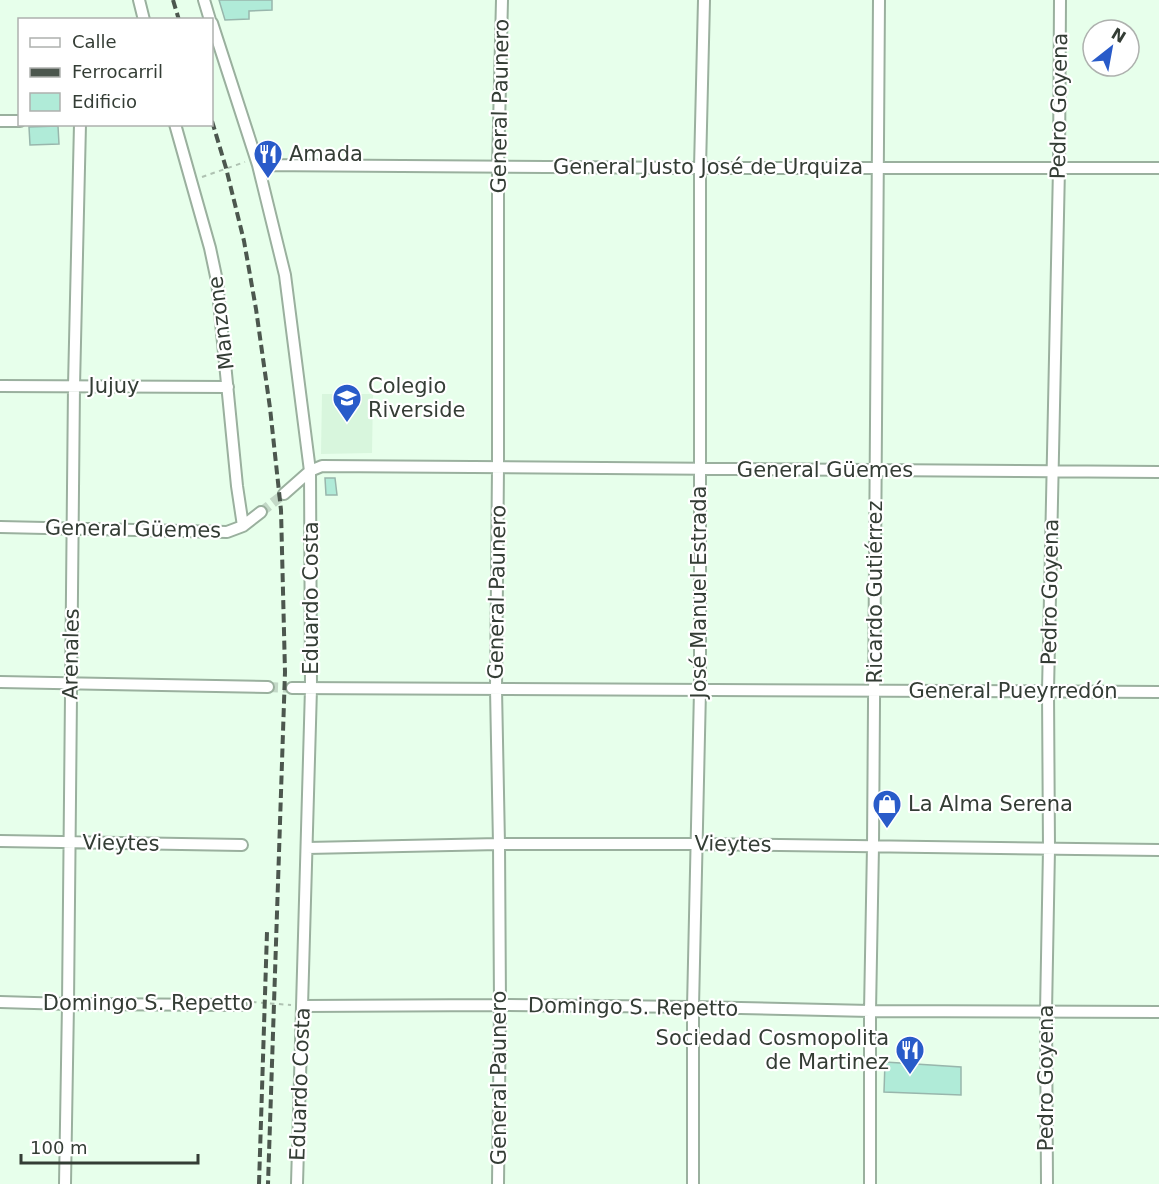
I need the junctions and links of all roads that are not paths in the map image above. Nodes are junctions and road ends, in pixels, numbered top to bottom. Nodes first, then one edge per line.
1 (139, 0) edge
2 (204, 0) edge
3 (502, 0) edge
4 (704, 0) edge
5 (879, 0) edge
6 (1060, 0) edge
7 (144, 18) edge
8 (210, 18) edge
9 (213, 28) edge
10 (0, 121) edge
11 (18, 121) edge
12 (80, 126) edge
13 (176, 126) edge
14 (257, 162) junction
15 (498, 167) junction
16 (700, 168) junction
17 (878, 168) junction
18 (1059, 168) junction
19 (1159, 168) edge
20 (0, 386) edge
21 (74, 386) junction
22 (228, 387) junction
23 (498, 467) junction
24 (699, 469) junction
25 (876, 470) junction
26 (310, 471) junction
27 (1053, 471) junction
28 (1159, 472) edge
29 (284, 494) tunnel mouth
30 (261, 512) tunnel mouth
31 (243, 526) junction
32 (0, 527) edge
33 (72, 528) junction
34 (0, 682) edge
35 (71, 683) junction
36 (268, 687) tunnel mouth
37 (291, 688) tunnel mouth
38 (312, 688) junction
39 (496, 689) junction
40 (700, 690) junction
41 (874, 691) junction
42 (1048, 692) junction
43 (1159, 692) edge
44 (0, 841) edge
45 (69, 842) junction
46 (499, 844) junction
47 (696, 844) junction
48 (242, 845) dead end
49 (873, 846) junction
50 (307, 848) junction
51 (1050, 849) junction
52 (1159, 850) edge
53 (0, 1002) edge
54 (68, 1004) junction
55 (241, 1005) road end
56 (500, 1005) junction
57 (303, 1006) junction
58 (693, 1006) junction
59 (870, 1011) junction
60 (1046, 1012) junction
61 (1159, 1012) edge
62 (65, 1184) edge
63 (297, 1184) edge
64 (498, 1184) edge
65 (693, 1184) edge
66 (870, 1184) edge
67 (1047, 1184) edge

1 - 7 street
2 - 8 street, Eduardo Costa
3 - 15 street, General Paunero
4 - 16 street, José Manuel Estrada
5 - 17 street, Ricardo Gutiérrez
6 - 18 street, Pedro Goyena
9 - 14 street, Eduardo Costa
10 - 11 street
12 - 21 street, Arenales
13 - 22 street, Manzone
14 - 15 street, General Justo José de Urquiza
14 - 26 street, Eduardo Costa
15 - 16 street, General Justo José de Urquiza
15 - 23 street, General Paunero
16 - 17 street, General Justo José de Urquiza
16 - 24 street, José Manuel Estrada
17 - 18 street, General Justo José de Urquiza
17 - 25 street, Ricardo Gutiérrez
18 - 19 street, General Justo José de Urquiza
18 - 27 street, Pedro Goyena
20 - 21 street, Jujuy
21 - 22 street, Jujuy
21 - 33 street, Arenales
22 - 31 street, Manzone
23 - 24 street, General Güemes
23 - 26 street, General Güemes
23 - 39 street, General Paunero
24 - 25 street, General Güemes
24 - 40 street, José Manuel Estrada
25 - 27 street, General Güemes
25 - 41 street, Ricardo Gutiérrez
26 - 29 street
26 - 38 street, Eduardo Costa
27 - 28 street, General Güemes
27 - 42 street, Pedro Goyena
30 - 31 street, General Güemes
31 - 33 street, General Güemes
32 - 33 street, General Güemes
33 - 35 street, Arenales
34 - 35 street
35 - 36 street
35 - 45 street, Arenales
37 - 38 street, General Pueyrredón
38 - 39 street, General Pueyrredón
38 - 50 street, Eduardo Costa
39 - 40 street, General Pueyrredón
39 - 46 street, General Paunero
40 - 41 street, General Pueyrredón
40 - 47 street, José Manuel Estrada
41 - 42 street, General Pueyrredón
41 - 49 street, Ricardo Gutiérrez
42 - 43 street, General Pueyrredón
42 - 51 street, Pedro Goyena
44 - 45 street, Vieytes
45 - 48 street, Vieytes
45 - 54 street, Arenales
46 - 47 street, Vieytes
46 - 50 street, Vieytes
46 - 56 street, General Paunero
47 - 49 street, Vieytes
47 - 58 street, José Manuel Estrada
49 - 51 street, Vieytes
49 - 59 street, Ricardo Gutiérrez
50 - 57 street, Eduardo Costa
51 - 52 street, Vieytes
51 - 60 street, Pedro Goyena
53 - 54 street, Domingo S. Repetto
54 - 55 street, Domingo S. Repetto
54 - 62 street, Arenales
56 - 57 street, Domingo S. Repetto
56 - 58 street, Domingo S. Repetto
56 - 64 street, General Paunero
57 - 63 street, Eduardo Costa
58 - 59 street, Domingo S. Repetto
58 - 65 street, José Manuel Estrada
59 - 60 street, Domingo S. Repetto
59 - 66 street, Ricardo Gutiérrez
60 - 61 street, Domingo S. Repetto
60 - 67 street, Pedro Goyena

